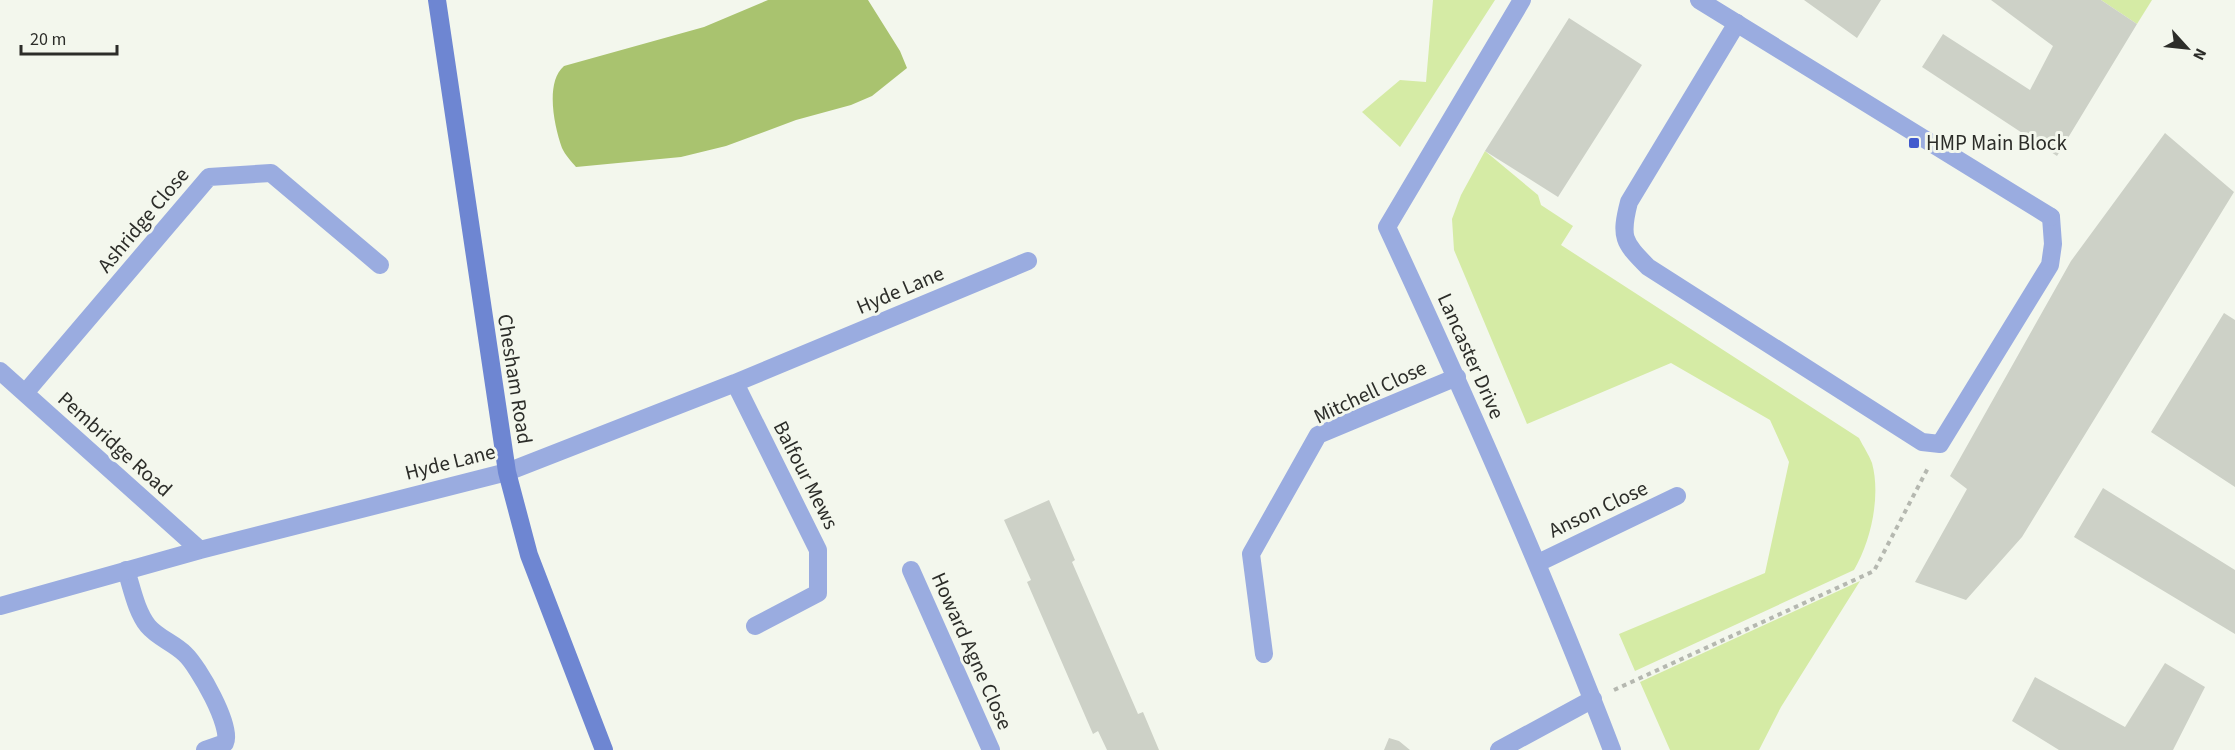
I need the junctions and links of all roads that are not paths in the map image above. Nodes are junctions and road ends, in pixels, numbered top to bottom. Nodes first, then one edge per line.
1 (437, 0) edge
2 (1522, 0) edge
3 (1699, 0) edge
4 (1737, 23) junction
5 (1028, 261) dead end
6 (380, 265) dead end
7 (0, 371) edge
8 (1457, 377) junction
9 (735, 383) junction
10 (25, 393) junction
11 (507, 472) junction
12 (1677, 496) dead end
13 (200, 550) junction
14 (1538, 563) junction
15 (126, 570) junction
16 (911, 570) dead end
17 (0, 606) edge
18 (755, 626) dead end
19 (1264, 654) dead end
20 (1593, 699) junction
21 (205, 750) edge
22 (604, 750) edge
23 (991, 750) edge
24 (1498, 750) edge
25 (1612, 750) edge

1 - 11 main road, Chesham Road
2 - 8 street, Lancaster Drive
3 - 4 street
4 - 4 street
5 - 9 street, Hyde Lane
6 - 10 street, Ashridge Close
7 - 10 street, Pembridge Road
8 - 14 street, Lancaster Drive
8 - 19 street, Mitchell Close
9 - 11 street, Hyde Lane
9 - 18 street, Balfour Mews
10 - 13 street, Pembridge Road
11 - 13 street, Hyde Lane
11 - 22 main road, Chesham Road
12 - 14 street, Anson Close
13 - 15 street, Hyde Lane
14 - 20 street, Lancaster Drive
15 - 17 street, Hyde Lane
15 - 21 street
16 - 23 street, Howard Agne Close
20 - 24 street
20 - 25 street, Lancaster Drive

